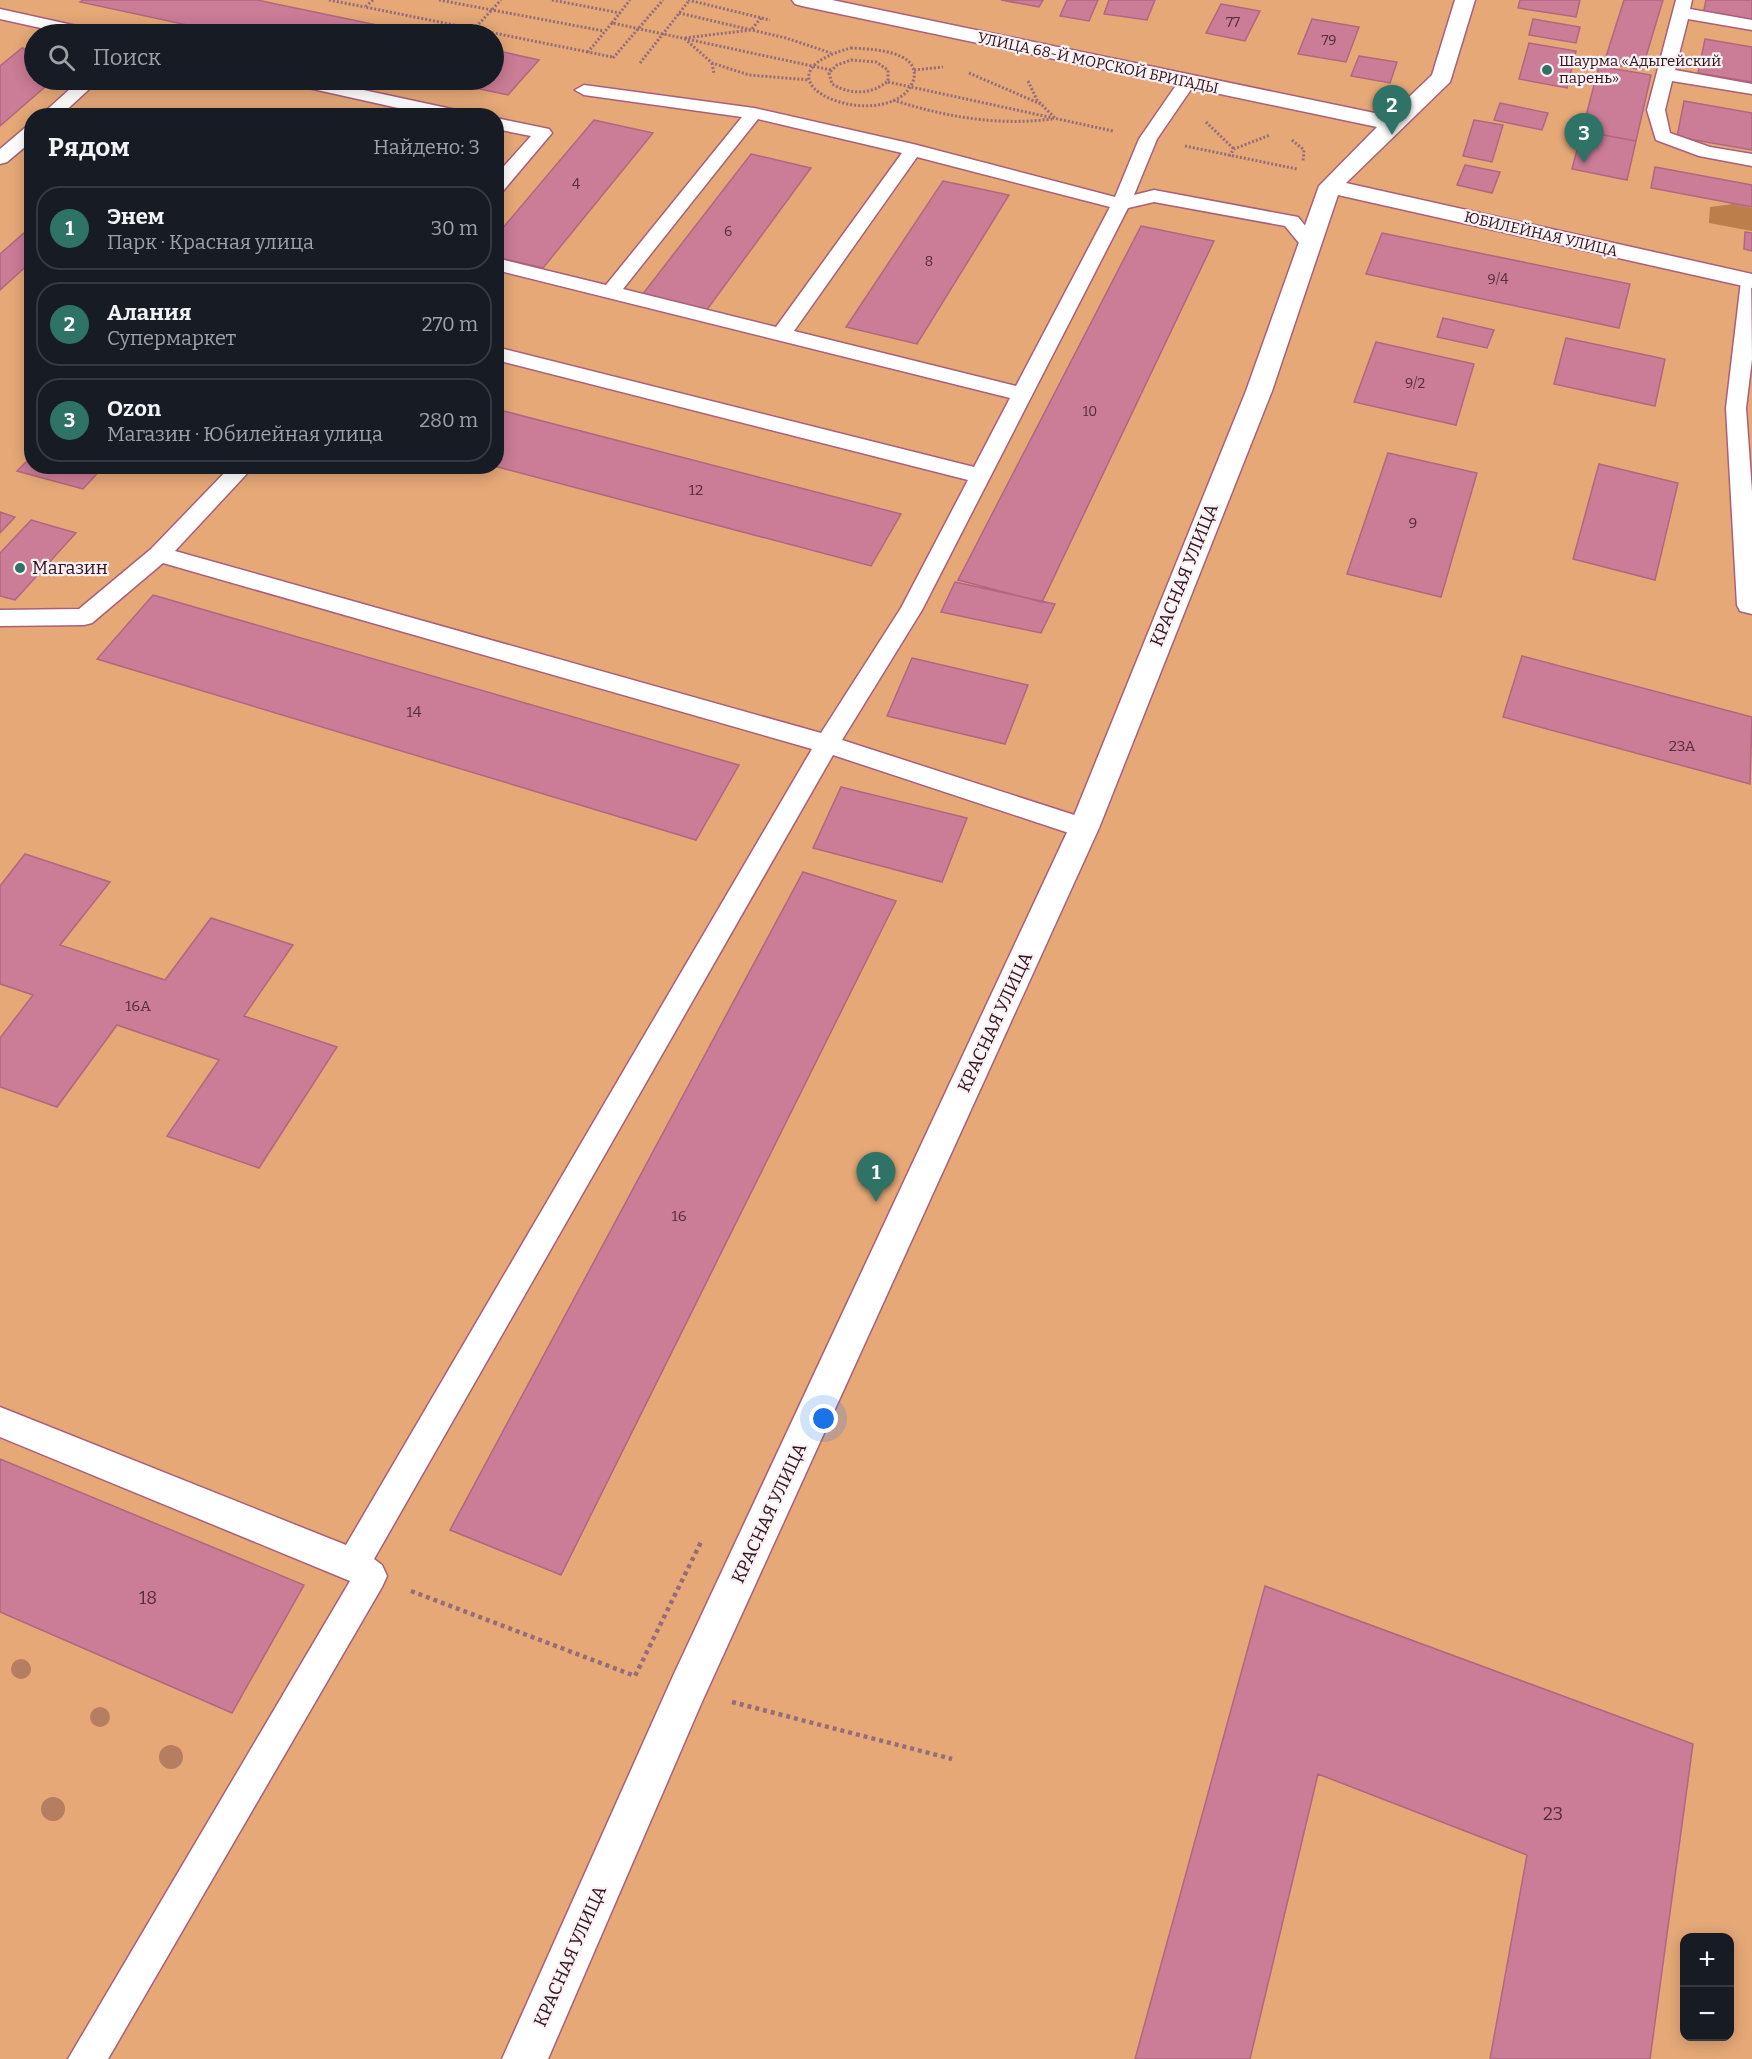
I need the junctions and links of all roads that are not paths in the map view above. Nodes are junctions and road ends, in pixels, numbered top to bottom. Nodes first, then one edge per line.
1 (802, 0) edge
2 (1465, 0) edge
3 (1682, 7) edge
4 (0, 14) edge
5 (44, 24) edge
6 (1752, 25) edge
7 (1665, 74) junction
8 (1187, 82) junction
9 (1752, 89) edge
10 (79, 90) edge
11 (341, 90) edge
12 (584, 90) dead end
13 (58, 108) edge
14 (424, 108) edge
15 (754, 113) junction
16 (1393, 124) junction
17 (504, 125) edge
18 (24, 137) edge
19 (913, 150) junction
20 (0, 158) edge
21 (1752, 160) edge
22 (504, 178) edge
23 (1330, 186) junction
24 (1121, 204) junction
25 (1311, 245) junction
26 (504, 266) edge
27 (1751, 281) edge
28 (610, 292) junction
29 (781, 335) junction
30 (504, 355) edge
31 (1020, 394) junction
32 (236, 474) edge
33 (981, 476) junction
34 (159, 554) junction
35 (1752, 606) edge
36 (0, 618) edge
37 (827, 744) junction
38 (1084, 828) junction
39 (0, 1422) edge
40 (362, 1570) junction
41 (87, 2059) edge
42 (525, 2059) edge

1 - 8 street, УЛИЦА 68-Й МОРСКОЙ БРИГАДЫ
2 - 16 street, КРАСНАЯ УЛИЦА
3 - 6 lane
3 - 7 lane
4 - 5 lane
7 - 9 lane
7 - 21 lane
8 - 16 street, УЛИЦА 68-Й МОРСКОЙ БРИГАДЫ
8 - 24 lane
10 - 13 lane
11 - 14 lane
12 - 15 lane
15 - 19 lane
15 - 28 lane
16 - 23 street, КРАСНАЯ УЛИЦА
17 - 22 lane
18 - 20 lane
19 - 24 lane
19 - 29 lane
23 - 25 street, КРАСНАЯ УЛИЦА
23 - 27 street, ЮБИЛЕЙНАЯ УЛИЦА
24 - 25 lane
24 - 31 lane
25 - 38 street, КРАСНАЯ УЛИЦА
26 - 28 lane
27 - 35 lane
28 - 29 lane
29 - 31 lane
30 - 33 lane
31 - 33 lane
32 - 34 lane
33 - 37 lane
34 - 36 lane
34 - 37 lane
37 - 38 lane
37 - 40 lane
38 - 42 street, КРАСНАЯ УЛИЦА
39 - 40 lane
40 - 41 lane

